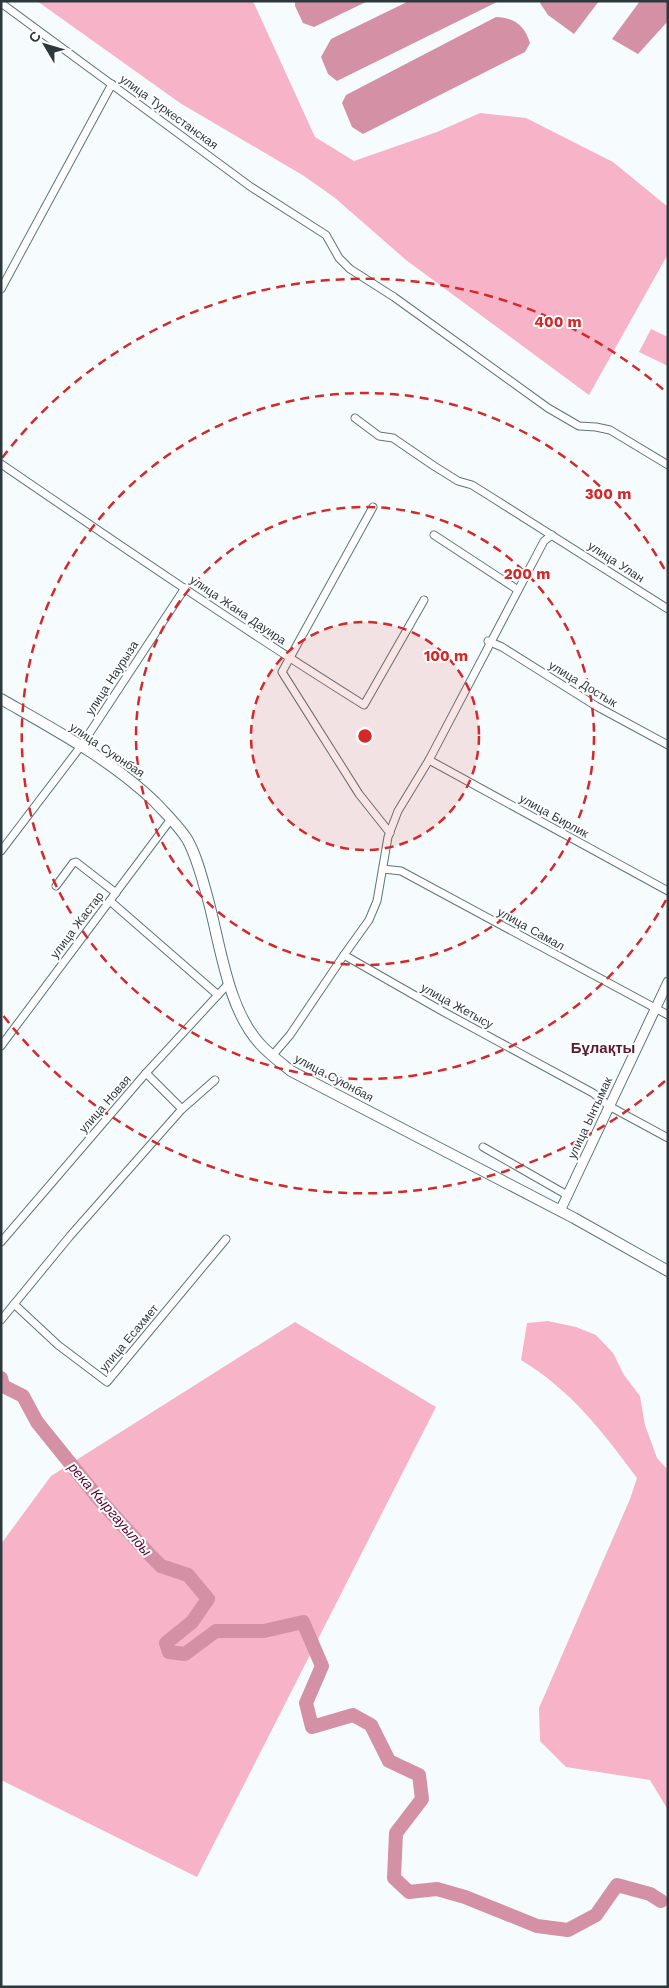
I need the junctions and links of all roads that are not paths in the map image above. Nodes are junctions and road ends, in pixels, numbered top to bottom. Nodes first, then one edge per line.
1 (1, 3) edge
2 (112, 84) junction
3 (1, 289) edge
4 (355, 418) dead end
5 (1, 464) edge
6 (668, 465) edge
7 (373, 507) dead end
8 (434, 535) dead end
9 (552, 535) junction
10 (185, 588) junction
11 (518, 590) junction
12 (424, 600) dead end
13 (668, 609) edge
14 (489, 642) junction
15 (290, 658) junction
16 (1, 699) edge
17 (668, 745) edge
18 (81, 746) junction
19 (429, 760) junction
20 (171, 818) junction
21 (390, 833) junction
22 (1, 851) edge
23 (382, 869) junction
24 (56, 886) dead end
25 (668, 891) edge
26 (116, 893) junction
27 (110, 901) junction
28 (344, 955) junction
29 (668, 982) edge
30 (229, 983) junction
31 (218, 995) junction
32 (655, 1009) junction
33 (668, 1015) edge
34 (1, 1046) edge
35 (272, 1056) junction
36 (146, 1073) junction
37 (215, 1080) dead end
38 (610, 1106) junction
39 (182, 1109) junction
40 (668, 1138) edge
41 (483, 1148) dead end
42 (567, 1195) junction
43 (560, 1211) junction
44 (226, 1239) dead end
45 (1, 1242) edge
46 (668, 1271) edge
47 (14, 1304) junction
48 (1, 1320) edge

1 - 2 street, улица Туркестанская
2 - 3 street
2 - 6 street, улица Туркестанская
4 - 9 street, улица Улан
5 - 10 street, улица Жана Дауира
7 - 15 street
8 - 11 street
9 - 11 street
9 - 13 street, улица Улан
10 - 15 street, улица Жана Дауира
10 - 18 street, улица Наурыза
11 - 14 street
12 - 15 street, улица Жана Дауира
14 - 17 street, улица Достык
14 - 19 street
15 - 21 street
16 - 18 main road, улица Суюнбая
18 - 20 main road, улица Суюнбая
18 - 22 street, улица Наурыза
19 - 21 street
19 - 25 street, улица Бирлик
20 - 26 street, улица Жастар
20 - 30 main road, улица Суюнбая
21 - 23 street
23 - 28 street
23 - 32 street, улица Самал
24 - 26 street
26 - 27 street, улица Жастар
27 - 31 street
27 - 34 street, улица Жастар
28 - 35 street
28 - 38 street, улица Жетысу
29 - 32 street, улица Ынтымак
30 - 31 street, улица Новая
30 - 35 main road, улица Суюнбая
31 - 36 street, улица Новая
32 - 33 street, улица Самал
32 - 38 street, улица Ынтымак
35 - 43 main road, улица Суюнбая
36 - 39 street
36 - 45 street, улица Новая
37 - 39 street
38 - 40 street, улица Жетысу
38 - 42 street, улица Ынтымак
39 - 47 street
41 - 42 street
42 - 43 street, улица Ынтымак
43 - 46 main road, улица Суюнбая
44 - 47 street, улица Есахмет
47 - 48 street

